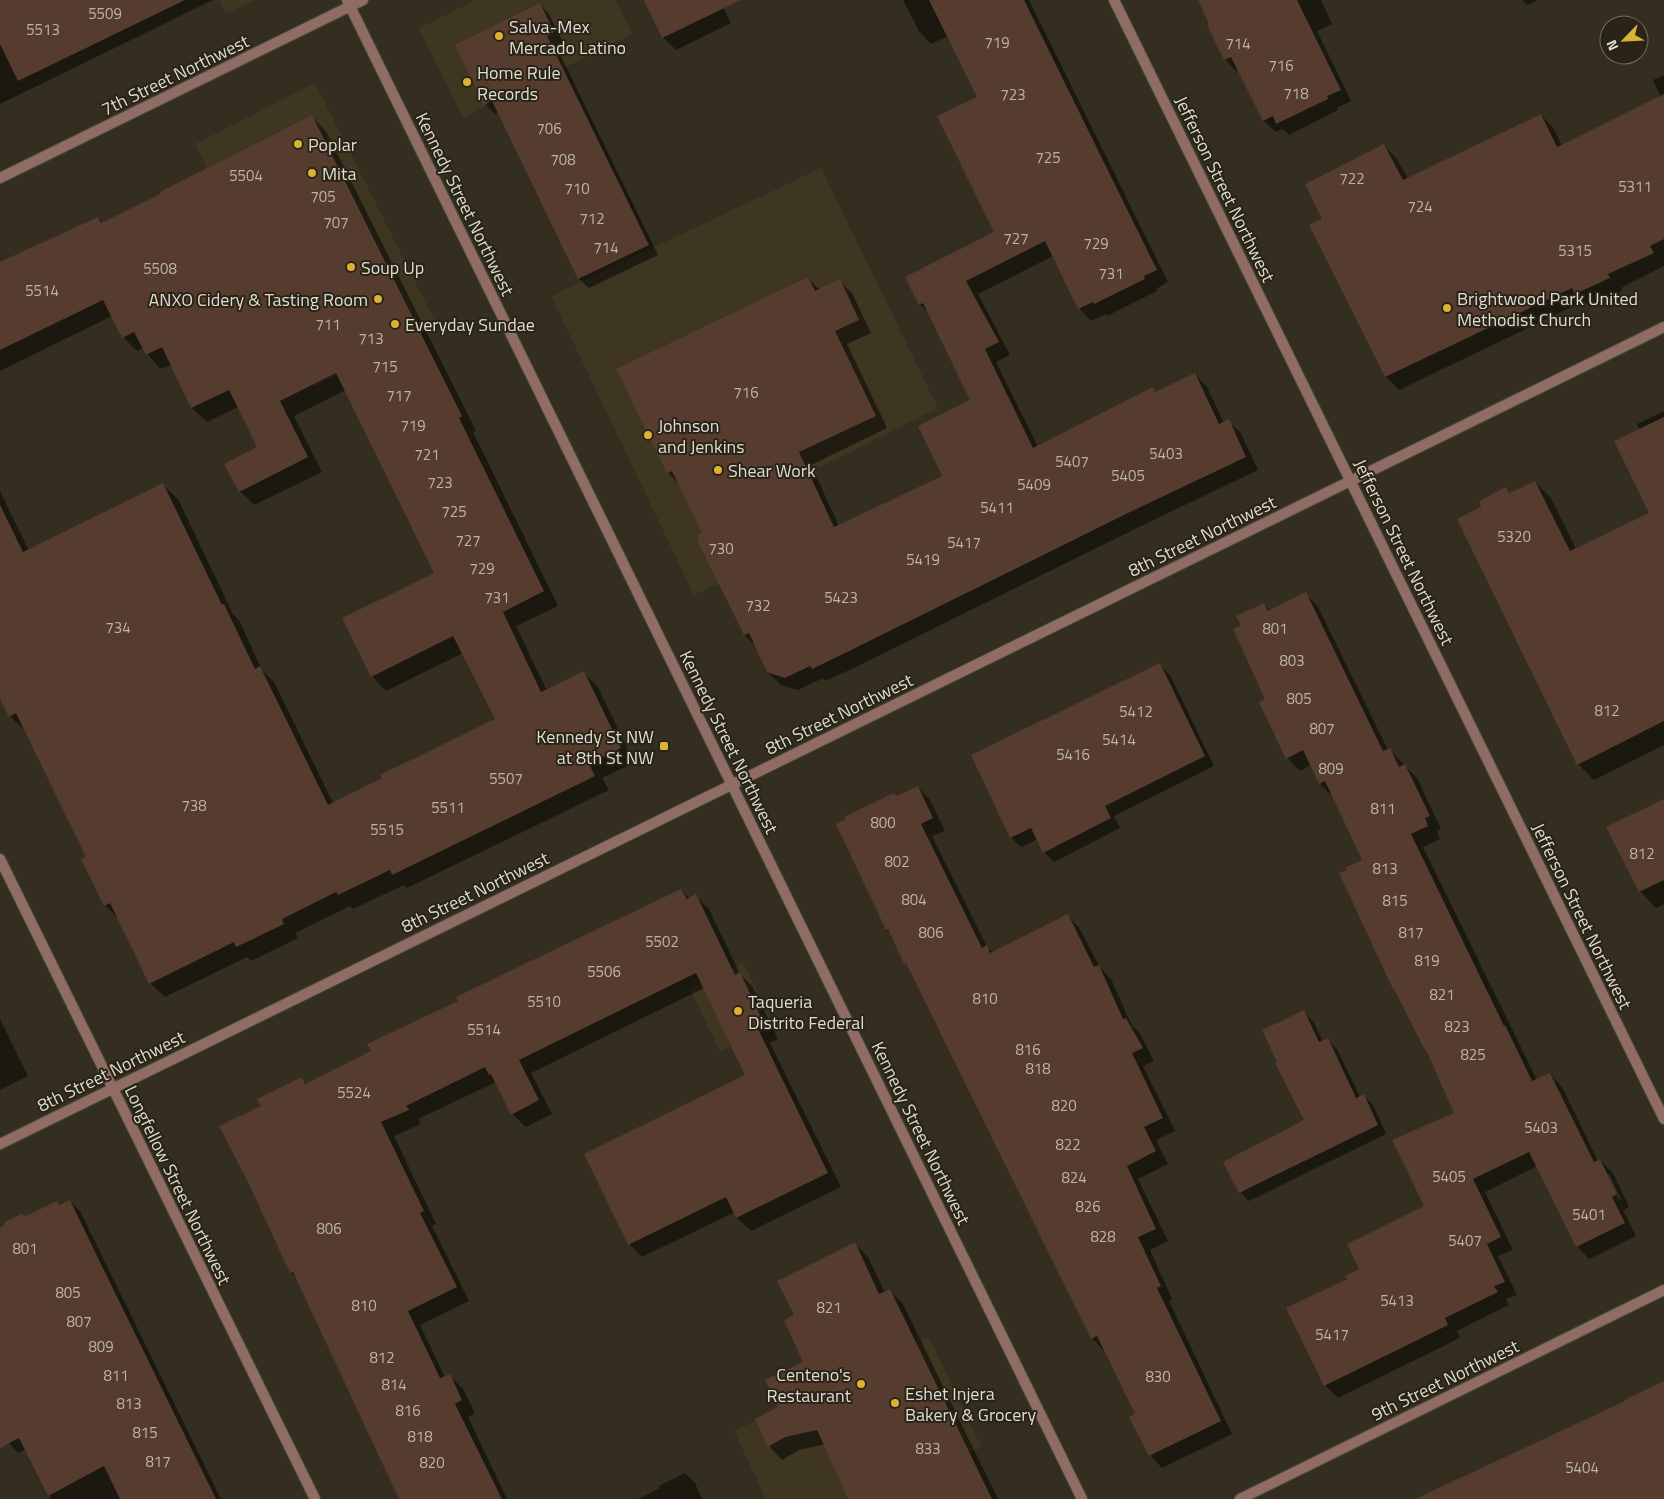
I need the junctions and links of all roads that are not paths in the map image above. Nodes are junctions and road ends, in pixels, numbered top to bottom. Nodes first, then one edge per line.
1 (363, 0) edge
2 (1114, 0) edge
3 (348, 3) edge
4 (0, 178) edge
5 (1664, 327) edge
6 (1351, 481) junction
7 (731, 784) junction
8 (0, 859) edge
9 (113, 1088) junction
10 (1664, 1119) edge
11 (0, 1144) edge
12 (1664, 1290) edge
13 (315, 1499) edge
14 (1082, 1499) edge
15 (1240, 1499) edge

1 - 3 street, 7th Street Northwest
2 - 6 street, Jefferson Street Northwest
3 - 4 street, 7th Street Northwest
3 - 7 street, Kennedy Street Northwest
5 - 6 street, 8th Street Northwest
6 - 7 street, 8th Street Northwest
6 - 10 street, Jefferson Street Northwest
7 - 9 street, 8th Street Northwest
7 - 14 street, Kennedy Street Northwest
8 - 9 street, Longfellow Street Northwest
9 - 11 street, 8th Street Northwest
9 - 13 street, Longfellow Street Northwest
12 - 15 street, 9th Street Northwest

